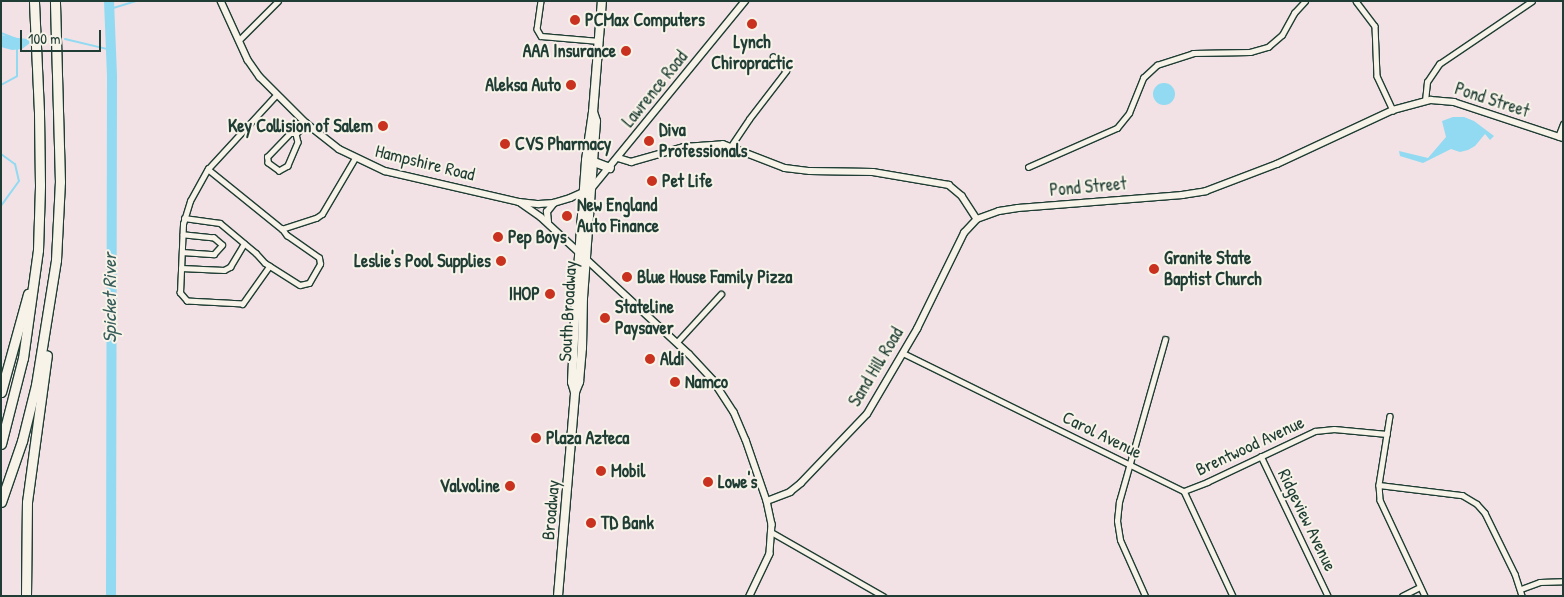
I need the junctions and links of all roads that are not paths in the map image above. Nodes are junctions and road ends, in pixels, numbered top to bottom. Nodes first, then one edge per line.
1 (34, 1) edge
2 (55, 1) edge
3 (221, 1) edge
4 (278, 1) edge
5 (541, 1) edge
6 (602, 1) edge
7 (745, 1) edge
8 (1305, 1) edge
9 (1356, 1) edge
10 (1532, 1) edge
11 (238, 40) junction
12 (599, 40) junction
13 (774, 57) dead end
14 (276, 95) junction
15 (1425, 101) junction
16 (1393, 110) junction
17 (593, 112) junction
18 (306, 123) junction
19 (1563, 124) edge
20 (296, 134) junction
21 (1560, 137) edge
22 (731, 146) junction
23 (355, 158) junction
24 (618, 158) junction
25 (594, 162) junction
26 (1028, 167) dead end
27 (610, 168) junction
28 (208, 169) junction
29 (592, 188) junction
30 (584, 192) junction
31 (519, 202) junction
32 (554, 203) junction
33 (184, 218) junction
34 (977, 219) junction
35 (548, 222) junction
36 (282, 229) junction
37 (183, 235) junction
38 (244, 244) junction
39 (38, 250) junction
40 (182, 252) junction
41 (579, 253) junction
42 (586, 259) junction
43 (56, 260) junction
44 (270, 266) junction
45 (181, 268) junction
46 (721, 294) dead end
47 (1165, 339) dead end
48 (677, 342) junction
49 (903, 353) junction
50 (1, 392) edge
51 (575, 392) junction
52 (1390, 416) dead end
53 (573, 427) joint
54 (1387, 434) junction
55 (1, 444) edge
56 (1261, 456) junction
57 (1130, 464) junction
58 (1379, 485) junction
59 (1184, 491) junction
60 (767, 501) junction
61 (1, 502) edge
62 (773, 533) junction
63 (1563, 580) edge
64 (1420, 587) junction
65 (1521, 588) junction
66 (26, 596) edge
67 (558, 596) edge
68 (750, 596) edge
69 (884, 596) edge
70 (1145, 596) edge
71 (1233, 596) edge
72 (1328, 596) edge
73 (1402, 596) edge
74 (1425, 596) edge
75 (1522, 596) edge

1 - 39 highway
2 - 43 highway
3 - 11 street, Hampshire Road
4 - 11 street
5 - 12 street
6 - 12 main road, South Broadway
7 - 24 street, Lawrence Road
8 - 26 street
9 - 16 street
10 - 15 street
11 - 14 street, Hampshire Road
12 - 17 main road, South Broadway
13 - 22 street
14 - 18 street, Hampshire Road
14 - 28 street
15 - 16 street, Pond Street
15 - 21 street, Pond Street
16 - 34 street, Pond Street
17 - 25 main road, South Broadway
17 - 30 main road, South Broadway
18 - 20 street
18 - 23 street, Hampshire Road
19 - 21 street
20 - 20 street
22 - 24 street
22 - 34 street
23 - 31 street, Hampshire Road
23 - 36 street
24 - 27 street, Lawrence Road
25 - 27 main road
25 - 29 main road, South Broadway
27 - 29 street, Lawrence Road
28 - 33 street
28 - 36 street
29 - 30 street, Lawrence Road
29 - 42 main road, South Broadway
30 - 32 street, Hampshire Road
30 - 41 main road, South Broadway
31 - 32 street, Hampshire Road
31 - 35 street, Hampshire Road
32 - 35 street
33 - 37 street
33 - 38 street
34 - 49 street, Sand Hill Road
35 - 41 street, Hampshire Road
36 - 44 street
37 - 40 street
37 - 40 street
38 - 44 street
38 - 45 street
39 - 50 highway
39 - 55 highway
40 - 45 street
41 - 42 street, Hampshire Road
41 - 51 main road, South Broadway
42 - 48 street, Hampshire Road
42 - 51 main road, South Broadway
43 - 61 highway
43 - 66 highway
44 - 45 street
46 - 48 street
47 - 57 street
48 - 60 street, Hampshire Road
49 - 57 street, Carol Avenue
49 - 60 street, Sand Hill Road
51 - 53 main road, South Broadway
52 - 54 street
53 - 67 main road, Broadway
54 - 56 street, Brentwood Avenue
54 - 58 street
56 - 59 street, Brentwood Avenue
56 - 72 street, Ridgeview Avenue
57 - 59 street, Carol Avenue
57 - 70 street
58 - 64 street
58 - 65 street
59 - 71 street
60 - 62 street, Hampshire Road
62 - 68 street
62 - 69 street
63 - 65 street
64 - 73 street
64 - 74 street
65 - 75 street

